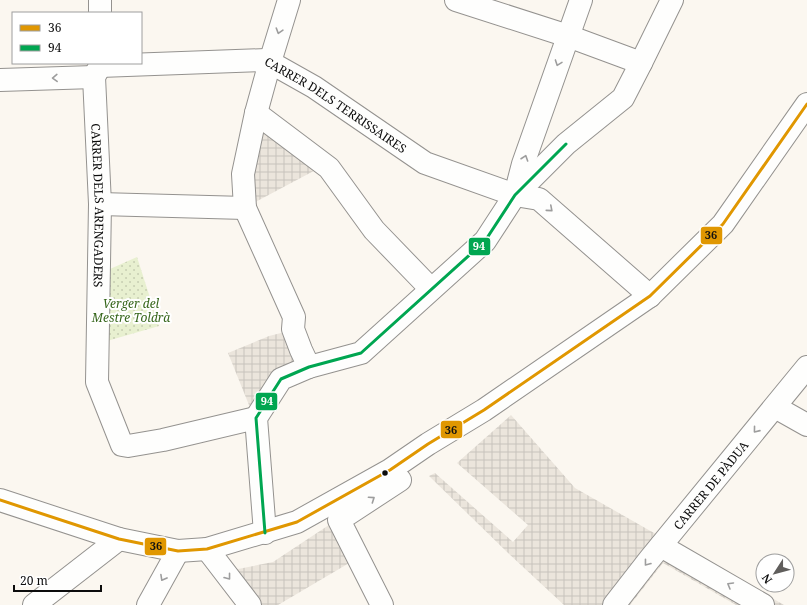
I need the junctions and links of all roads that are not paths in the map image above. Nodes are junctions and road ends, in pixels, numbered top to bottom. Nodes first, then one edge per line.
1 (100, 0) edge
2 (289, 0) edge
3 (456, 0) edge
4 (581, 0) edge
5 (672, 0) edge
6 (100, 12) edge
7 (568, 36) junction
8 (270, 62) junction
9 (641, 63) junction
10 (98, 69) edge
11 (0, 80) edge
12 (807, 104) edge
13 (256, 113) junction
14 (515, 195) junction
15 (100, 204) junction
16 (245, 208) junction
17 (431, 289) junction
18 (650, 296) junction
19 (309, 367) junction
20 (807, 367) edge
21 (775, 406) junction
22 (260, 411) junction
23 (807, 425) edge
24 (437, 455) dead end
25 (0, 500) edge
26 (265, 533) junction
27 (119, 539) junction
28 (660, 546) junction
29 (207, 549) junction
30 (178, 550) junction
31 (34, 605) edge
32 (148, 605) edge
33 (250, 605) edge
34 (382, 605) edge
35 (614, 605) edge
36 (764, 605) edge

1 - 6 street
2 -> 8 street
3 - 7 street
4 - 7 street
5 - 9 street
7 - 9 street
7 - 14 street
8 - 10 street, CARRER DELS TERRISSAIRES
8 - 13 street
8 - 14 street, CARRER DELS TERRISSAIRES
9 - 14 street
10 -> 11 street, CARRER DELS TERRISSAIRES
10 - 15 street, CARRER DELS ARENGADERS
12 - 18 street
13 - 16 street
13 - 17 street
14 - 17 street
14 -> 18 street, CARRER DELS TERRISSAIRES
15 - 16 street
15 - 22 street, CARRER DELS ARENGADERS
16 - 19 street
17 - 19 street
18 - 26 street
19 - 22 street
20 - 21 street, CARRER DE PÀDUA
21 - 23 street
21 -> 28 street, CARRER DE PÀDUA
22 - 26 street
34 -> 24 street
25 - 27 street
26 - 29 street
27 - 30 street
27 - 31 street
28 -> 35 street, CARRER DE PÀDUA
36 -> 28 street
29 - 30 street
29 -> 33 street
30 -> 32 street

